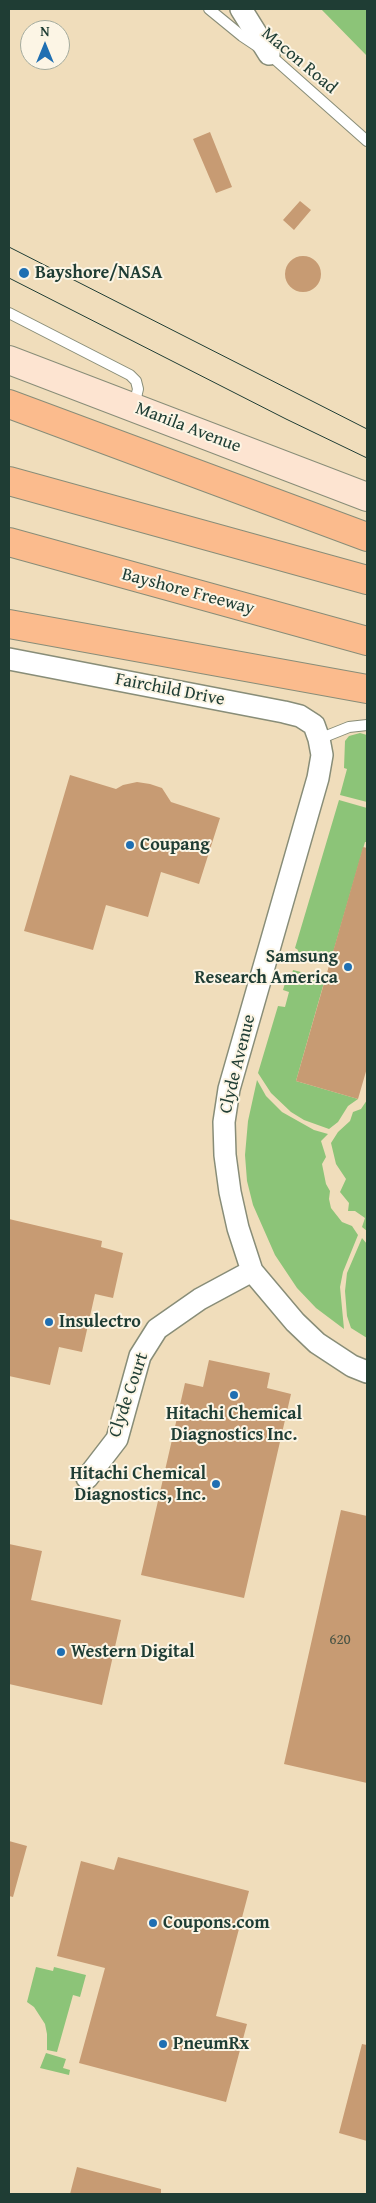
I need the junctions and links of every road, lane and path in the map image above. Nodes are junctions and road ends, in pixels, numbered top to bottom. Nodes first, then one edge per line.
1 (209, 9) edge
2 (241, 9) edge
3 (269, 54) junction
4 (367, 140) edge
5 (9, 313) edge
6 (9, 360) edge
7 (9, 404) edge
8 (134, 407) junction
9 (9, 481) edge
10 (367, 496) edge
11 (367, 537) edge
12 (9, 542) edge
13 (367, 580) edge
14 (9, 624) edge
15 (367, 641) edge
16 (9, 659) edge
17 (367, 689) edge
18 (367, 725) edge
19 (320, 739) junction
20 (252, 1271) junction
21 (367, 1372) edge
22 (87, 1478) dead end

1 - 3 lane, Macon Road
2 - 3 street
3 - 4 lane, Macon Road
5 - 8 lane
6 - 8 main road, Manila Avenue
7 - 11 highway
8 - 10 main road, Manila Avenue
9 - 13 highway
12 - 15 highway, Bayshore Freeway
14 - 17 highway
16 - 19 street, Fairchild Drive
18 - 19 lane
19 - 20 street, Clyde Avenue
20 - 21 street, Clyde Avenue
20 - 22 street, Clyde Court

